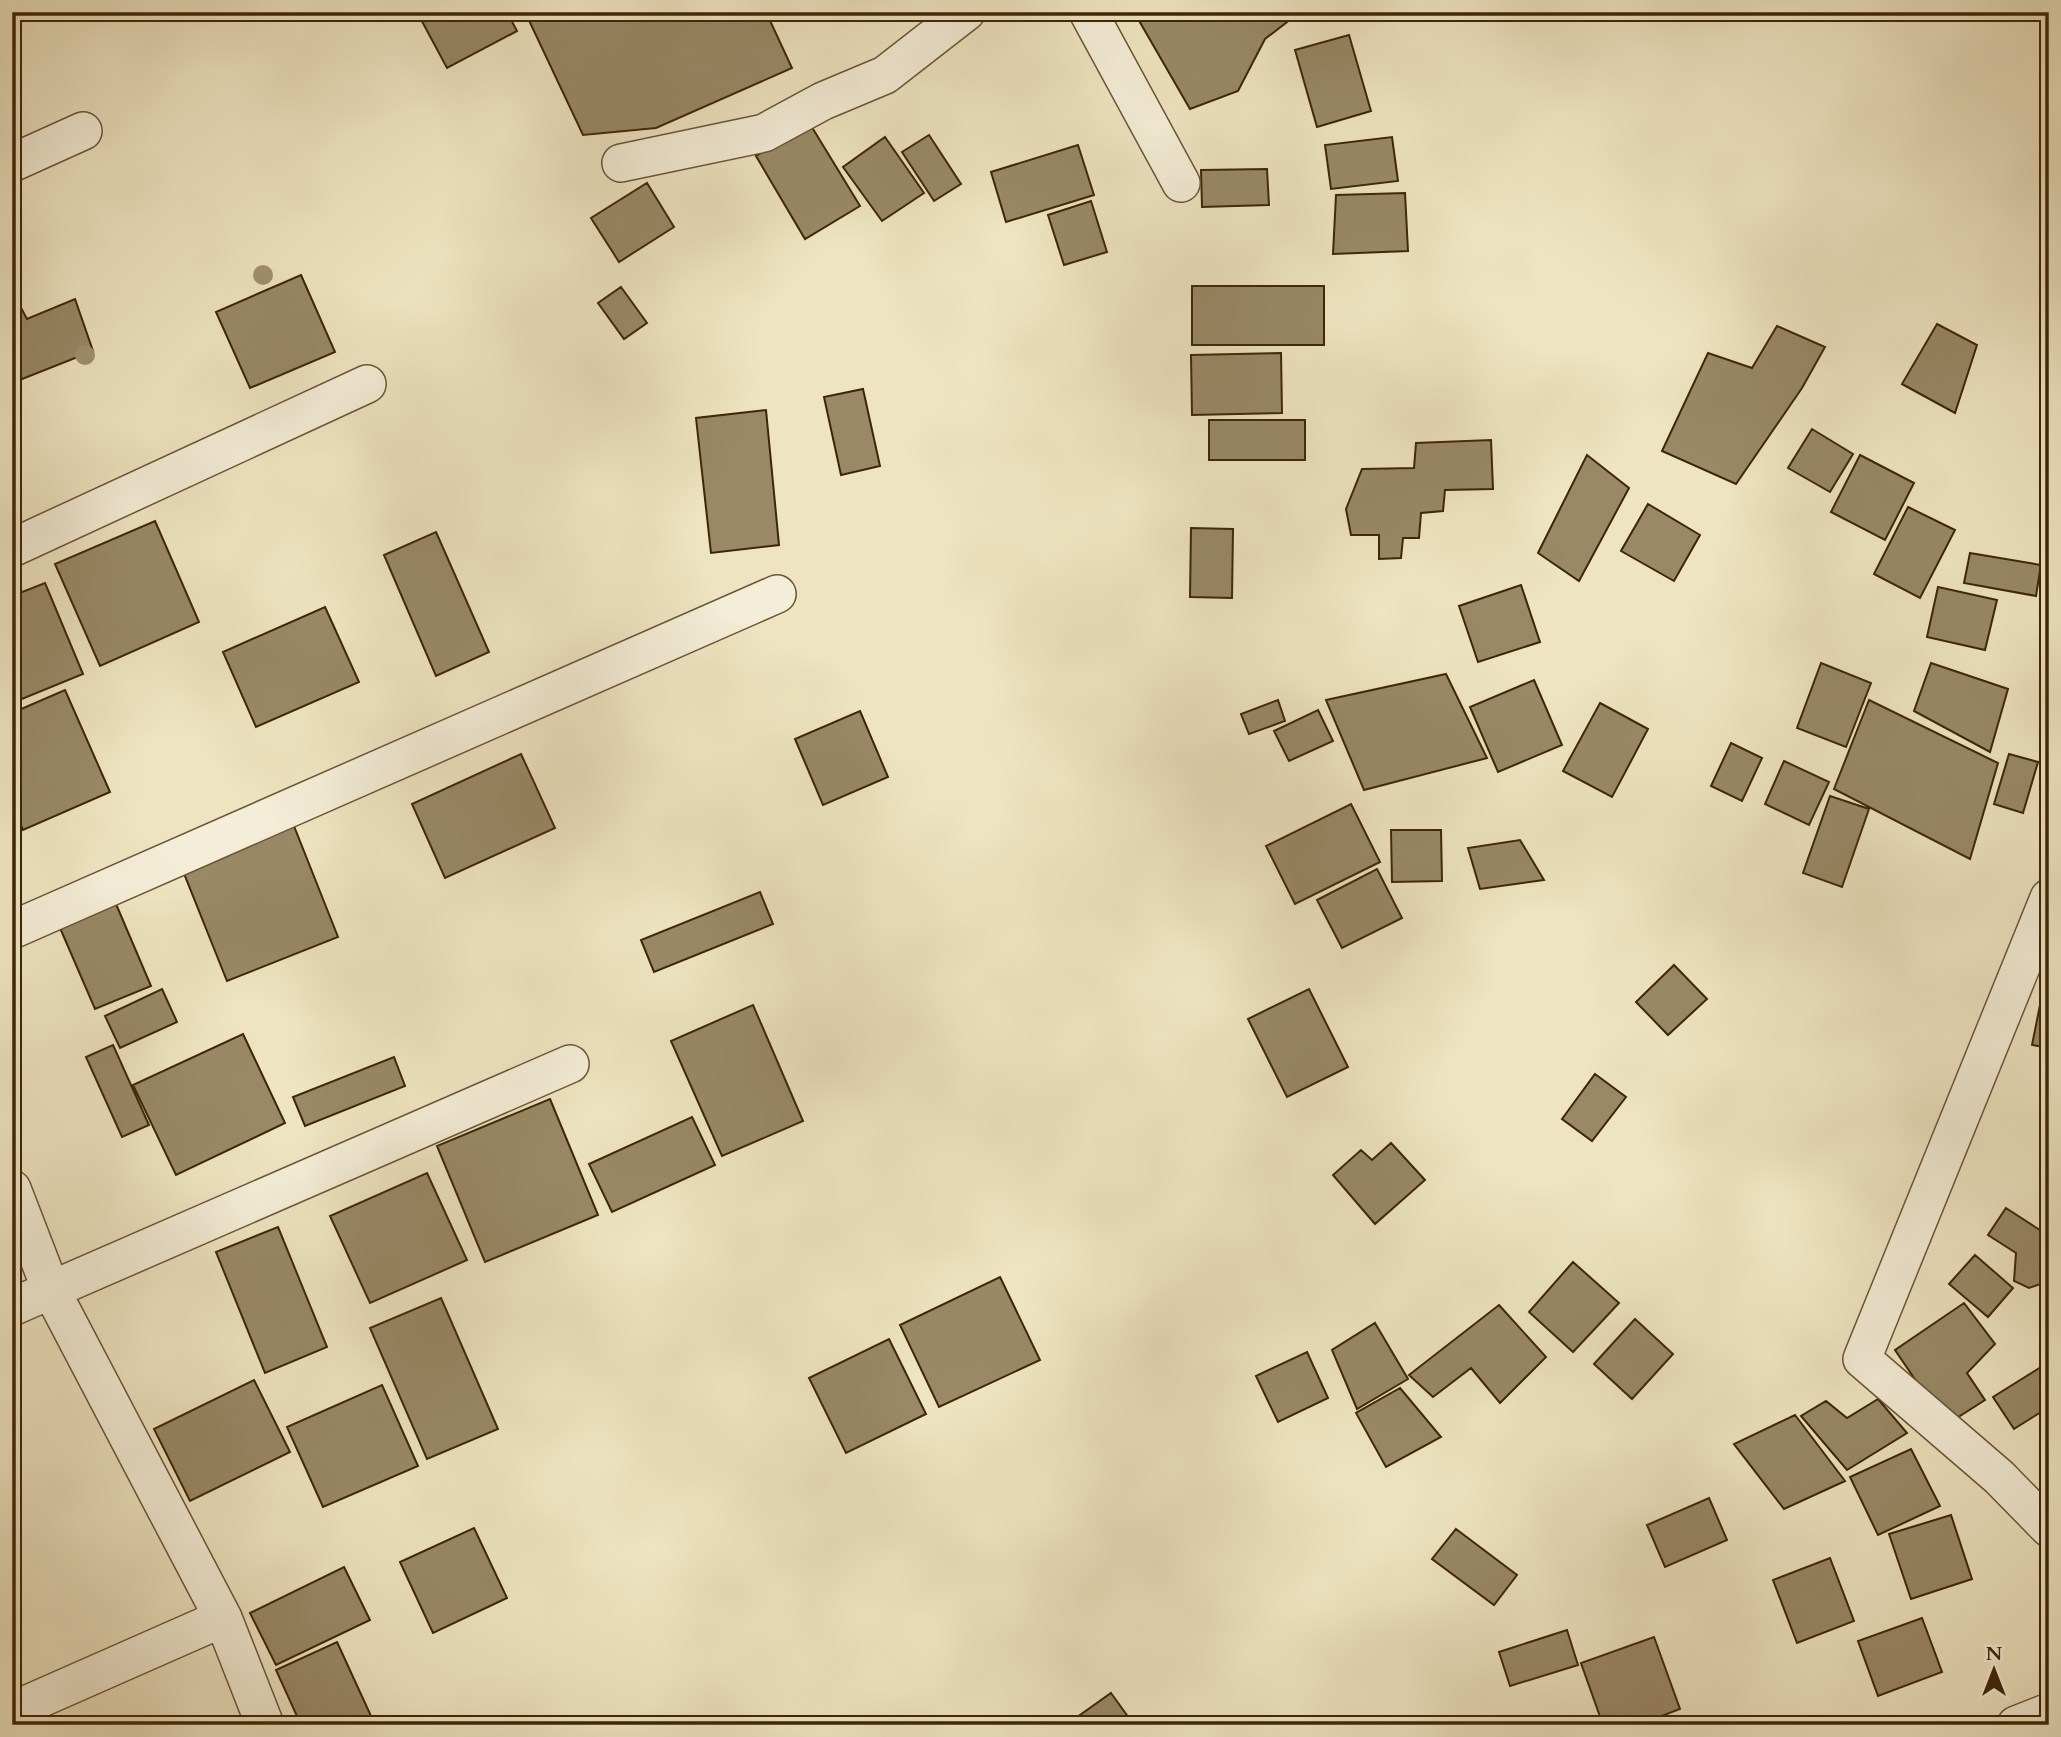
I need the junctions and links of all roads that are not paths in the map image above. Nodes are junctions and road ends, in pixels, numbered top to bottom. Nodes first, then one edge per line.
1 (966, 12) edge
2 (1088, 12) edge
3 (83, 131) dead end
4 (12, 163) edge
5 (621, 163) dead end
6 (1181, 183) dead end
7 (367, 383) dead end
8 (12, 548) edge
9 (777, 594) dead end
10 (2049, 898) edge
11 (12, 930) edge
12 (570, 1064) dead end
13 (12, 1189) edge
14 (51, 1290) junction
15 (12, 1307) edge
16 (2049, 1528) edge
17 (223, 1618) junction
18 (12, 1711) edge
19 (2049, 1712) edge
20 (265, 1725) edge
21 (2016, 1725) edge

1 - 5 street
2 - 6 street
3 - 4 street
7 - 8 street
9 - 11 street
10 - 16 street
12 - 14 street
13 - 14 street
14 - 15 street
14 - 17 street
17 - 18 street
17 - 20 street
19 - 21 street

